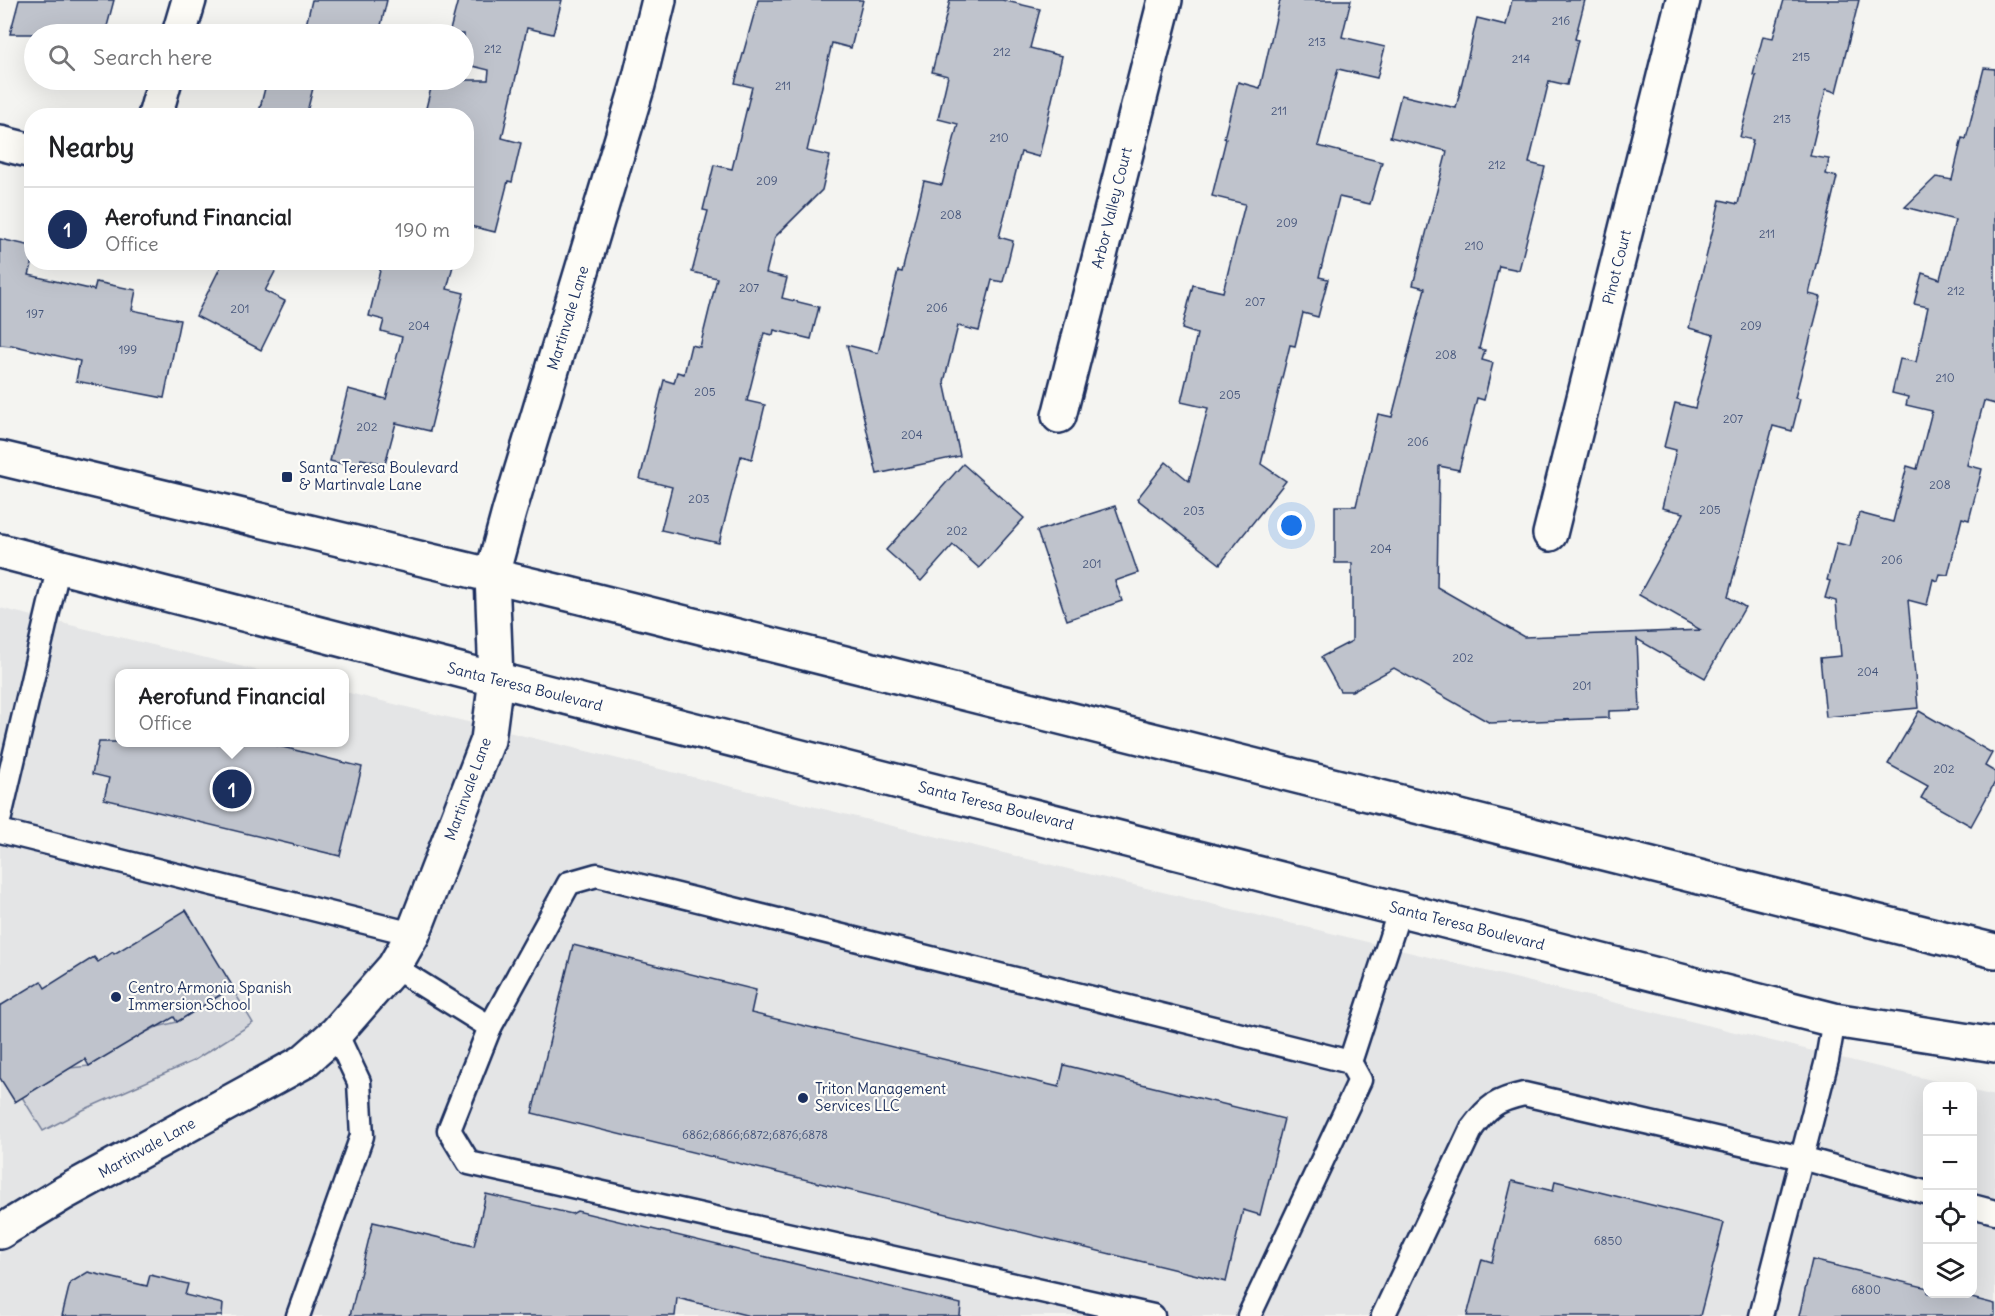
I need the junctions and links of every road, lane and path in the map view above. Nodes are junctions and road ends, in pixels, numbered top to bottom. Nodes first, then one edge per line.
1 (189, 0) edge
2 (659, 0) edge
3 (1165, 0) edge
4 (1683, 0) edge
5 (182, 24) edge
6 (162, 90) edge
7 (157, 108) edge
8 (0, 143) edge
9 (24, 149) edge
10 (1059, 416) dead end
11 (0, 458) edge
12 (1550, 534) dead end
13 (0, 551) edge
14 (60, 565) junction
15 (492, 574) junction
16 (496, 679) junction
17 (0, 817) edge
18 (0, 831) edge
19 (1400, 909) junction
20 (413, 934) junction
21 (1995, 951) edge
22 (394, 967) junction
23 (1834, 1020) junction
24 (490, 1027) junction
25 (336, 1033) junction
26 (1995, 1045) edge
27 (1350, 1062) junction
28 (1802, 1158) junction
29 (1923, 1192) edge
30 (1977, 1207) edge
31 (1995, 1212) edge
32 (0, 1232) edge
33 (298, 1316) edge
34 (1153, 1316) edge
35 (1249, 1316) edge
36 (1383, 1316) edge
37 (1761, 1316) edge

1 - 5 main road
2 - 15 main road, Martinvale Lane
3 - 10 main road, Arbor Valley Court
4 - 12 main road, Pinot Court
6 - 7 main road
8 - 9 main road
11 - 15 main road
13 - 14 main road, Santa Teresa Boulevard
14 - 16 main road, Santa Teresa Boulevard
14 - 17 lane
15 - 16 main road, Martinvale Lane
15 - 21 main road
16 - 19 main road, Santa Teresa Boulevard
16 - 20 main road, Martinvale Lane
18 - 20 lane
19 - 23 main road, Santa Teresa Boulevard
19 - 27 lane
20 - 22 main road, Martinvale Lane
22 - 24 lane
22 - 25 main road, Martinvale Lane
23 - 26 main road, Santa Teresa Boulevard
23 - 28 lane
24 - 27 lane
24 - 34 lane
25 - 32 main road, Martinvale Lane
25 - 33 lane
27 - 35 lane
28 - 29 lane
28 - 36 lane
28 - 37 lane
30 - 31 lane

